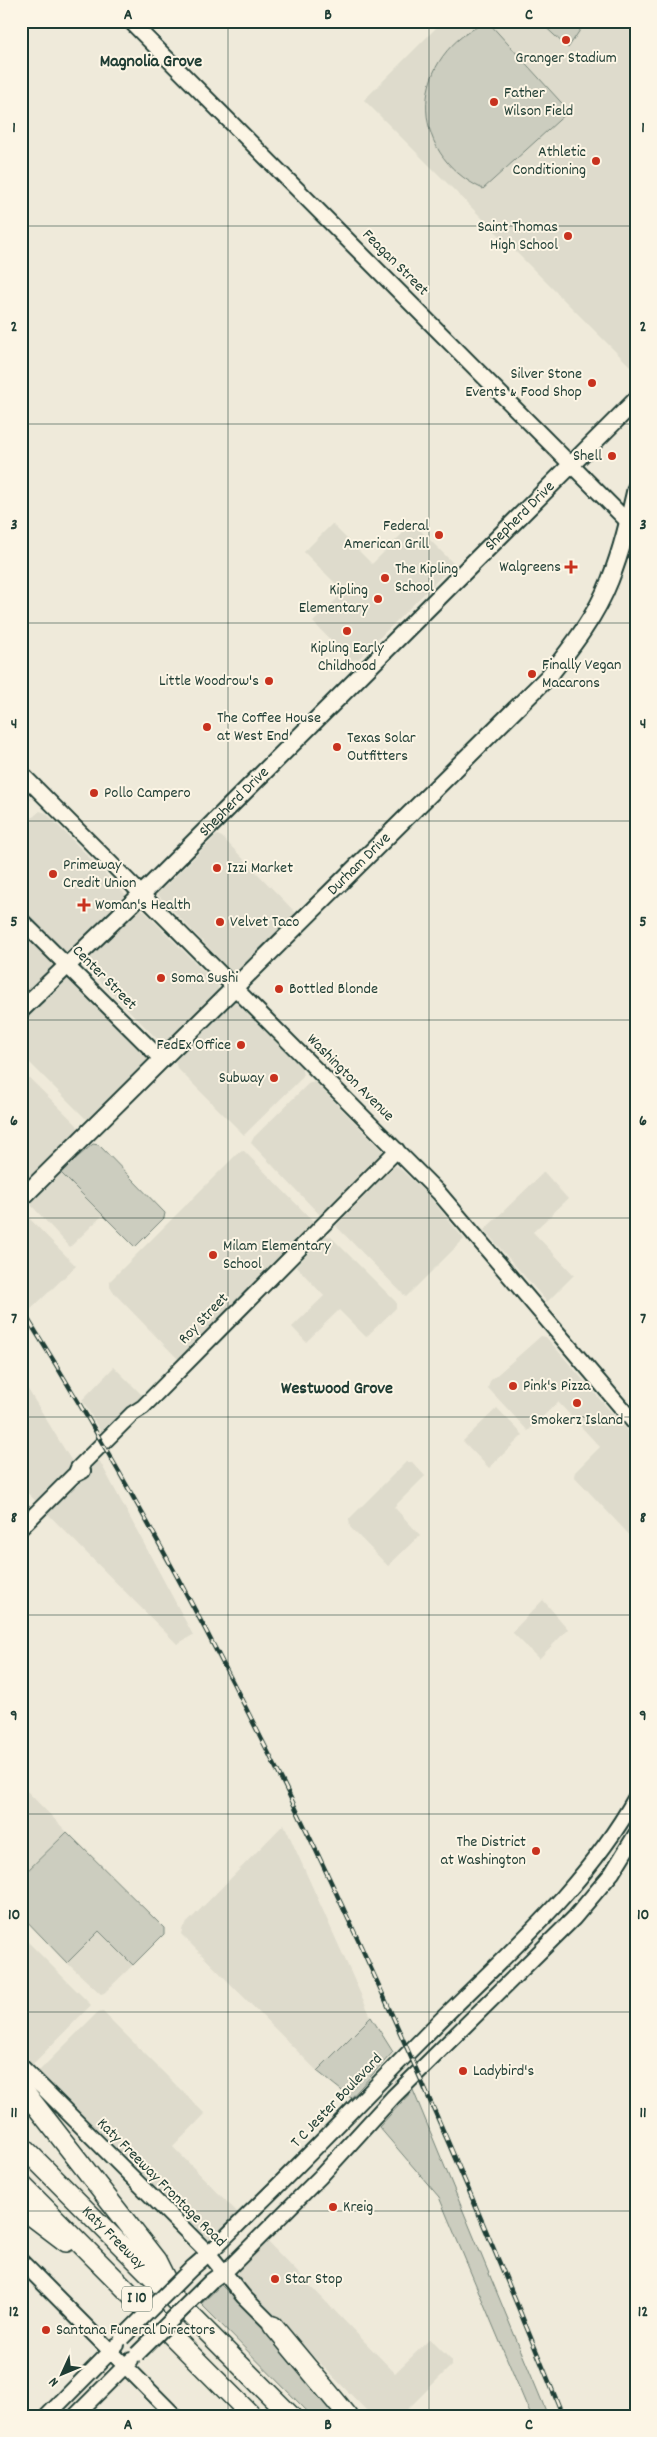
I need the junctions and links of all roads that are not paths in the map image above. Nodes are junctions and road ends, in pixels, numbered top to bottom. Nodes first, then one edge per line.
1 (130, 21) edge
2 (636, 400) edge
3 (571, 465) junction
4 (636, 488) edge
5 (632, 526) edge
6 (21, 773) edge
7 (141, 894) junction
8 (21, 920) edge
9 (67, 965) junction
10 (234, 988) junction
11 (21, 1010) edge
12 (162, 1060) junction
13 (397, 1150) junction
14 (21, 1199) edge
15 (636, 1425) edge
16 (21, 1528) edge
17 (636, 1797) edge
18 (636, 1834) edge
19 (559, 1903) junction
20 (574, 1918) junction
21 (488, 1973) junction
22 (503, 1990) junction
23 (21, 2066) edge
24 (21, 2086) edge
25 (21, 2145) edge
26 (21, 2184) edge
27 (21, 2208) edge
28 (209, 2254) junction
29 (21, 2261) edge
30 (224, 2272) junction
31 (123, 2285) junction
32 (177, 2302) junction
33 (274, 2326) joint
34 (112, 2352) junction
35 (125, 2366) junction
36 (47, 2416) edge
37 (75, 2416) edge
38 (175, 2416) edge
39 (252, 2416) edge
40 (291, 2416) edge
41 (348, 2416) edge

1 - 3 main road, Feagan Street
2 - 3 main road, Shepherd Drive
3 - 5 main road, Feagan Street
3 - 7 main road, Shepherd Drive
4 - 5 main road, Durham Drive
5 - 10 main road, Durham Drive
6 - 7 main road, Washington Avenue
7 - 9 main road, Shepherd Drive
7 - 10 main road, Washington Avenue
8 - 9 main road, Center Street
9 - 11 main road, Shepherd Drive
9 - 12 main road, Center Street
10 - 12 main road, Durham Drive
10 - 13 main road, Washington Avenue
12 - 14 main road, Durham Drive
13 - 15 main road, Washington Avenue
13 - 16 main road, Roy Street
17 - 19 main road, T C Jester Boulevard
18 - 20 main road
19 - 20 main road
19 - 21 main road, T C Jester Boulevard
20 - 22 main road
21 - 22 main road
21 - 28 main road, T C Jester Boulevard
22 - 30 main road
23 - 28 main road, Katy Freeway Frontage Road
24 - 32 highway
25 - 32 highway, Katy Freeway / I 10
26 - 31 highway, Katy Freeway / I 10
27 - 31 highway
28 - 30 main road, Katy Freeway Frontage Road
28 - 34 main road, T C Jester Boulevard, bridge
29 - 34 main road
30 - 33 main road, Katy Freeway Frontage Road
30 - 35 main road, bridge
31 - 39 highway, Katy Freeway / I 10
32 - 40 highway, Katy Freeway / I 10
33 - 41 highway
34 - 35 main road
34 - 36 main road, T C Jester Boulevard
35 - 37 main road
35 - 38 main road

